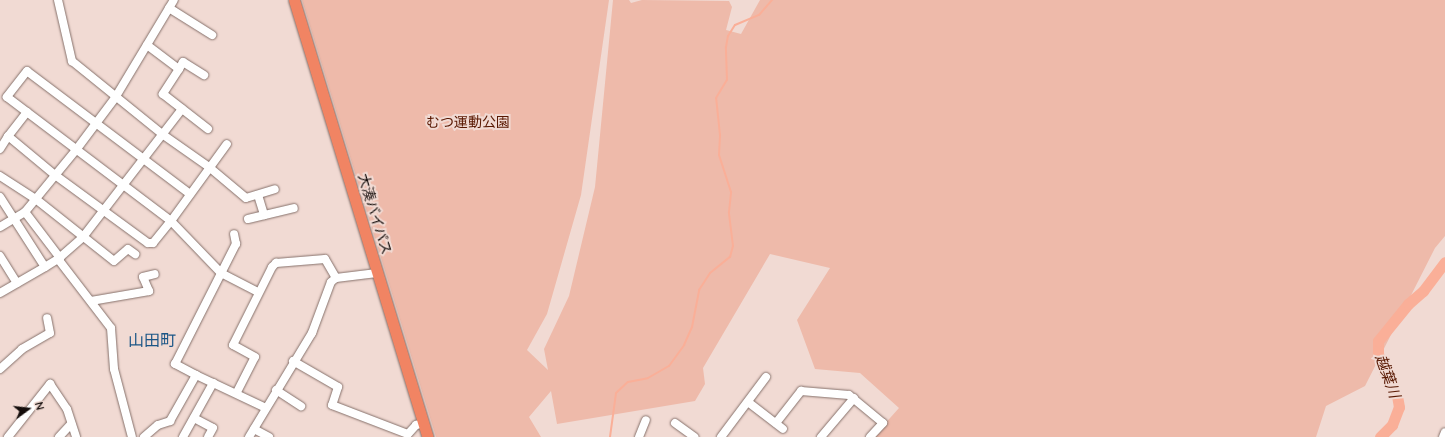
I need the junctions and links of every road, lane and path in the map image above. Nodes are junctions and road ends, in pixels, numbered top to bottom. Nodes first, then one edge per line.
1 (58, 0) edge
2 (294, 0) edge
3 (172, 4) edge
4 (212, 35) dead end
5 (147, 45) junction
6 (179, 69) junction
7 (204, 76) dead end
8 (115, 98) junction
9 (182, 109) junction
10 (27, 112) junction
11 (96, 124) junction
12 (208, 129) dead end
13 (162, 134) junction
14 (8, 136) junction
15 (227, 144) dead end
16 (0, 149) edge
17 (76, 150) junction
18 (144, 158) junction
19 (209, 166) junction
20 (56, 175) junction
21 (0, 176) edge
22 (123, 186) junction
23 (275, 189) dead end
24 (190, 194) junction
25 (258, 194) junction
26 (0, 197) edge
27 (37, 200) junction
28 (294, 208) dead end
29 (104, 211) junction
30 (25, 212) junction
31 (264, 215) junction
32 (15, 219) junction
33 (248, 219) dead end
34 (171, 222) junction
35 (0, 228) edge
36 (234, 234) dead end
37 (83, 237) junction
38 (135, 254) dead end
39 (0, 256) edge
40 (59, 258) junction
41 (45, 267) junction
42 (221, 273) junction
43 (377, 273) junction
44 (155, 274) dead end
45 (336, 278) junction
46 (17, 283) junction
47 (258, 292) junction
48 (0, 294) edge
49 (91, 301) junction
50 (47, 318) dead end
51 (293, 361) junction
52 (0, 369) edge
53 (196, 375) junction
54 (766, 377) dead end
55 (213, 383) junction
56 (276, 390) junction
57 (237, 392) junction
58 (854, 398) junction
59 (748, 402) junction
60 (301, 406) dead end
61 (266, 408) junction
62 (194, 418) junction
63 (646, 420) dead end
64 (424, 422) junction
65 (675, 423) dead end
66 (776, 423) junction
67 (71, 424) junction
68 (254, 429) junction
69 (783, 429) dead end
70 (1445, 432) edge
71 (8, 437) edge
72 (59, 437) edge
73 (76, 437) edge
74 (132, 437) edge
75 (144, 437) edge
76 (183, 437) edge
77 (208, 437) edge
78 (249, 437) edge
79 (269, 437) edge
80 (428, 437) edge
81 (639, 437) edge
82 (694, 437) edge
83 (721, 437) edge
84 (820, 437) edge
85 (870, 437) edge
86 (1443, 437) edge

1 - 8 street
2 - 43 highway, 大湊バイパス
3 - 4 street
3 - 5 street
5 - 6 street
5 - 8 street
6 - 7 street
6 - 9 street
8 - 11 street
8 - 13 street
9 - 12 street
9 - 13 street
10 - 11 street
10 - 14 street
10 - 17 street
11 - 17 street
11 - 18 street
13 - 18 street
13 - 19 street
14 - 16 street
14 - 20 street
15 - 19 street
17 - 20 street
17 - 22 street
18 - 22 street
18 - 24 street
19 - 24 street
19 - 25 street
20 - 27 street
20 - 29 street
21 - 27 street
22 - 29 street
22 - 34 street
23 - 25 street
24 - 34 street
25 - 31 street
26 - 32 street
27 - 30 street
27 - 37 street
28 - 31 street
29 - 34 street
29 - 37 street
30 - 32 street
30 - 40 street
31 - 33 street
32 - 35 street
32 - 41 street
34 - 42 street
36 - 42 street
37 - 38 street
37 - 40 street
39 - 46 street
40 - 41 street
40 - 49 street
41 - 46 street
42 - 47 street
42 - 53 street
43 - 45 street
43 - 64 highway, 大湊バイパス
44 - 49 street
45 - 47 street
45 - 51 street
46 - 48 street
47 - 57 street
49 - 74 street
50 - 52 street
51 - 56 street
51 - 64 street
53 - 55 street
53 - 75 street
54 - 59 street
55 - 57 street
55 - 62 street
56 - 60 street
56 - 61 street
57 - 61 street
58 - 66 street
58 - 84 street
58 - 85 street
59 - 66 street
59 - 83 street
61 - 68 street
62 - 76 street
62 - 77 street
63 - 81 street
64 - 80 highway, 大湊バイパス
65 - 82 street
66 - 69 street
67 - 71 street
67 - 72 street
67 - 73 street
68 - 78 street
68 - 79 street
70 - 86 street

